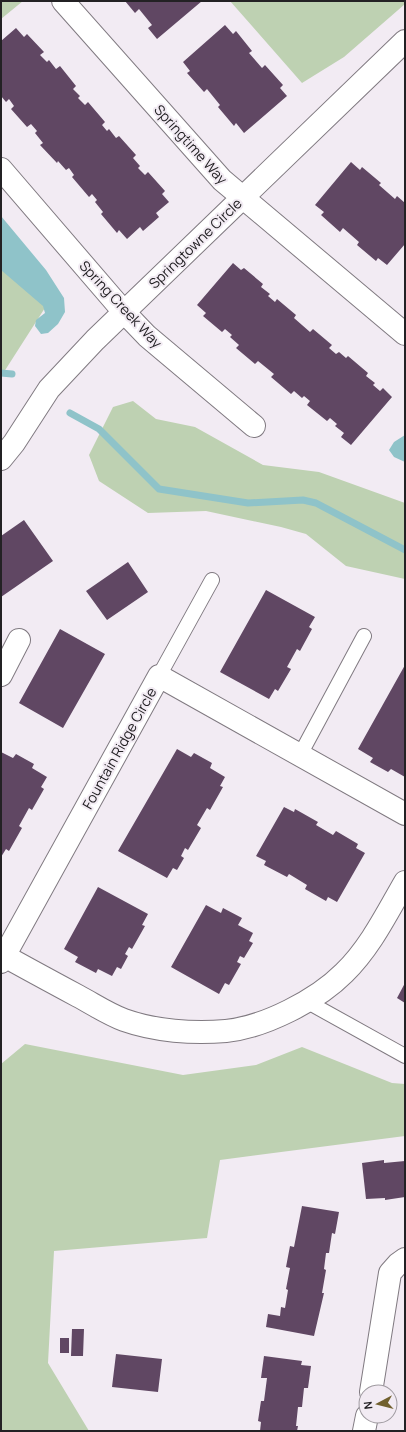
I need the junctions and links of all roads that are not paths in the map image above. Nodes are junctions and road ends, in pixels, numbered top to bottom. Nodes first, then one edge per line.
1 (64, 1) edge
2 (405, 41) edge
3 (1, 169) edge
4 (242, 198) junction
5 (124, 312) junction
6 (405, 334) edge
7 (254, 426) dead end
8 (1, 459) edge
9 (212, 580) dead end
10 (364, 636) dead end
11 (19, 640) dead end
12 (1, 675) edge
13 (159, 676) junction
14 (300, 755) junction
15 (405, 814) edge
16 (405, 882) edge
17 (2, 957) edge
18 (306, 1001) junction
19 (405, 1056) edge
20 (405, 1259) edge
21 (372, 1384) edge

1 - 4 street, Springtime Way
2 - 4 street, Springtowne Circle
3 - 5 street, Spring Creek Way
4 - 5 street, Springtowne Circle
4 - 6 street, Springtime Way
5 - 7 street, Spring Creek Way
5 - 8 street, Springtowne Circle
9 - 13 lane
10 - 14 lane
11 - 12 street
13 - 14 street, Fountain Ridge Circle
13 - 17 street, Fountain Ridge Circle
14 - 15 street, Fountain Ridge Circle
16 - 18 street
17 - 18 street
18 - 19 lane
20 - 21 street

